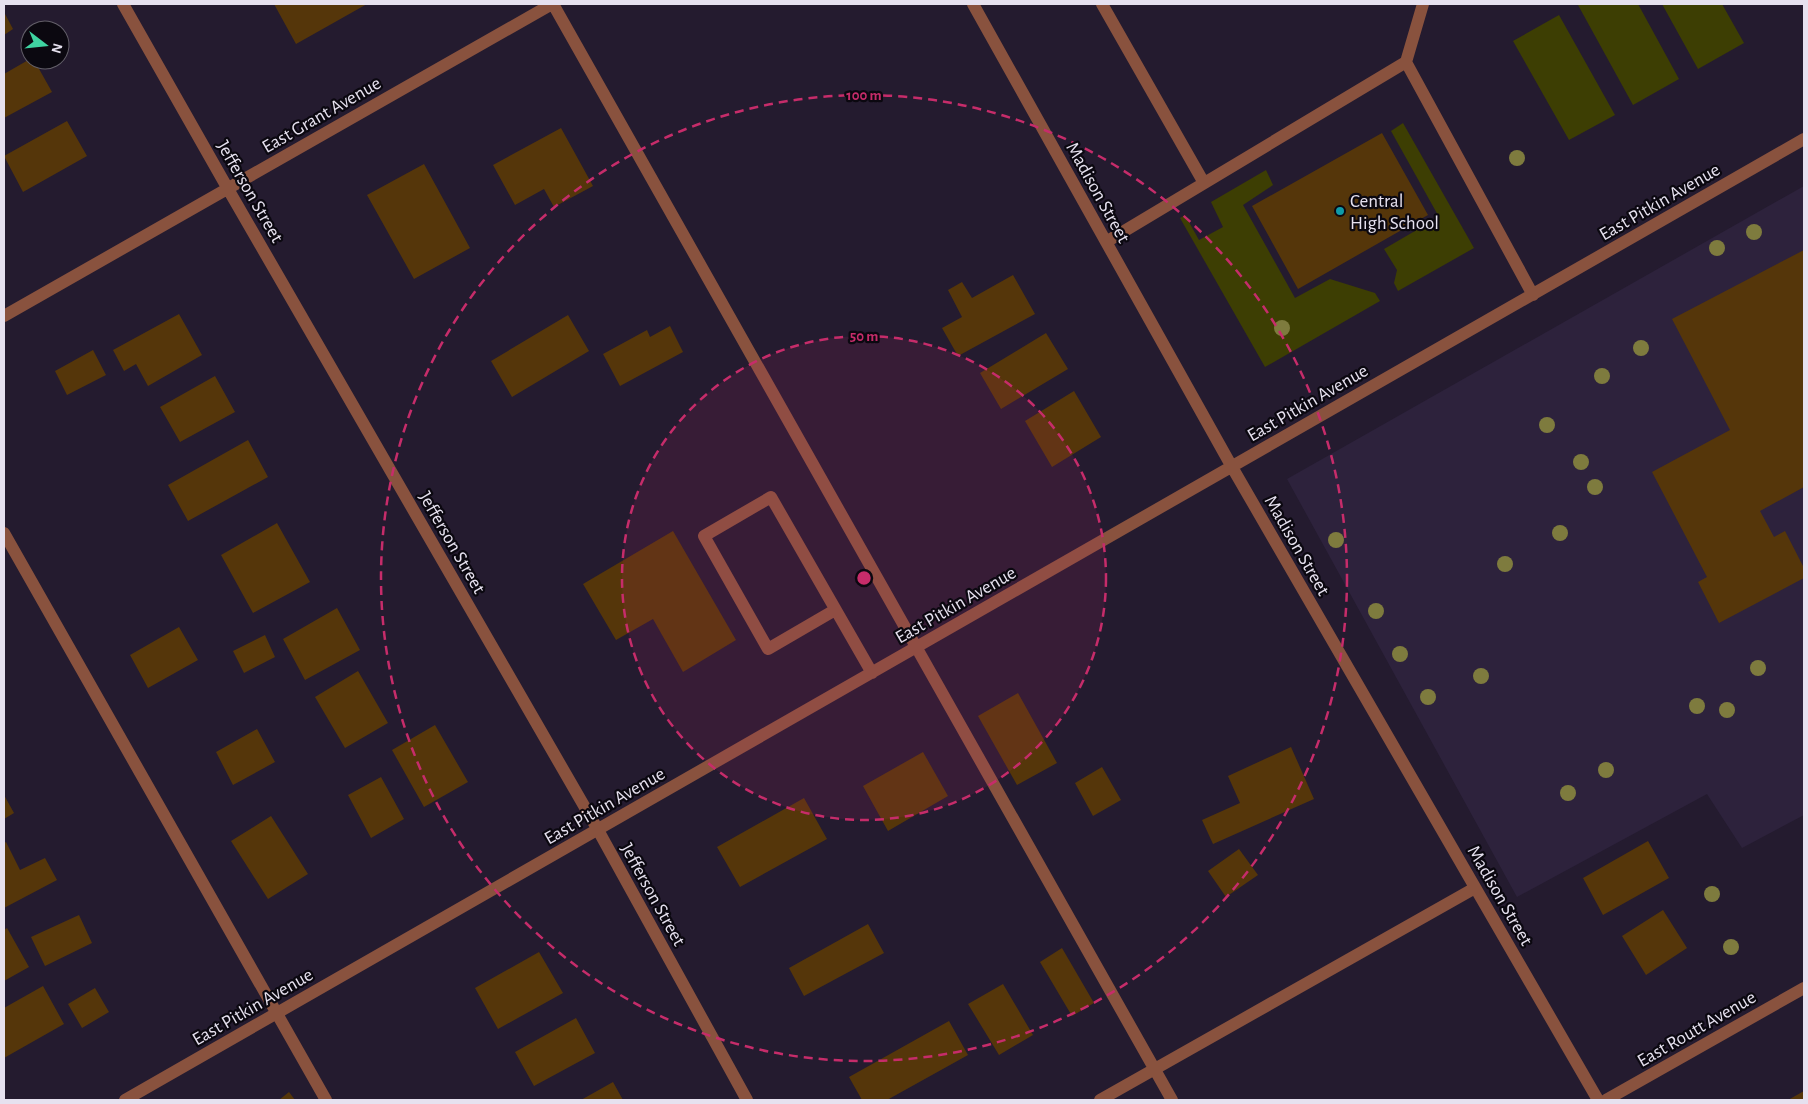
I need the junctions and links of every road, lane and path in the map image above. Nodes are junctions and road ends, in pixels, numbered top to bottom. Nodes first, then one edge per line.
1 (123, 4) edge
2 (552, 4) edge
3 (973, 4) edge
4 (1102, 4) edge
5 (1422, 4) edge
6 (1406, 62) junction
7 (1804, 139) edge
8 (1204, 183) junction
9 (228, 189) junction
10 (1106, 242) junction
11 (1533, 295) junction
12 (4, 316) edge
13 (1232, 467) junction
14 (4, 533) edge
15 (836, 610) junction
16 (916, 648) junction
17 (872, 673) junction
18 (598, 830) junction
19 (1475, 888) junction
20 (1804, 988) edge
21 (276, 1014) junction
22 (1154, 1069) junction
23 (125, 1100) edge
24 (326, 1100) edge
25 (747, 1100) edge
26 (1100, 1100) edge
27 (1172, 1100) edge
28 (1598, 1100) edge
29 (1606, 1100) edge

1 - 9 street, Jefferson Street
2 - 9 street, East Grant Avenue
2 - 16 street
3 - 10 street, Madison Street
4 - 8 street
5 - 6 street
6 - 8 street
6 - 11 street
7 - 11 street, East Pitkin Avenue
8 - 10 street
9 - 12 street, East Grant Avenue
9 - 18 street, Jefferson Street
10 - 13 street, Madison Street
11 - 13 street, East Pitkin Avenue
13 - 16 street, East Pitkin Avenue
13 - 19 street, Madison Street
14 - 21 street
15 - 15 street
15 - 17 street
16 - 17 street, East Pitkin Avenue
16 - 22 street
17 - 18 street, East Pitkin Avenue
18 - 21 street, East Pitkin Avenue
18 - 25 street, Jefferson Street
19 - 22 street
19 - 28 street, Madison Street
20 - 29 street, East Routt Avenue
21 - 23 street, East Pitkin Avenue
21 - 24 street
22 - 26 street
22 - 27 street

